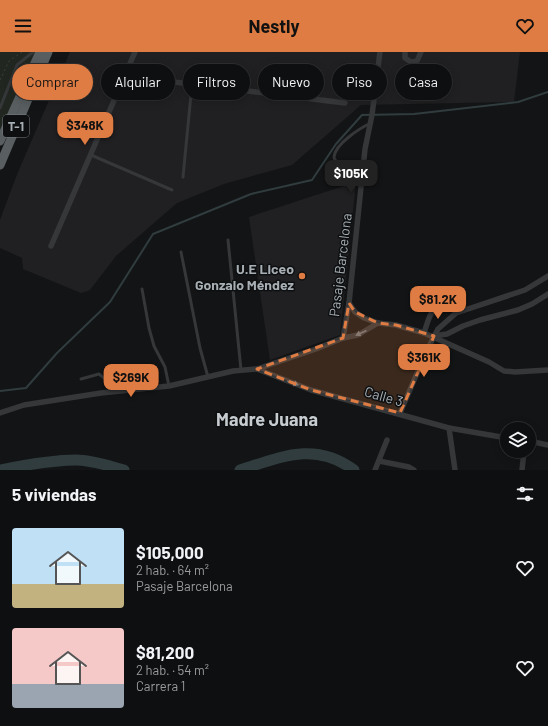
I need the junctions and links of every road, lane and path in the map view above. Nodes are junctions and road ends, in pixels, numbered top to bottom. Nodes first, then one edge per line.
1 (22, 52) edge
2 (33, 52) edge
3 (40, 52) edge
4 (48, 52) edge
5 (135, 52) edge
6 (380, 52) edge
7 (404, 52) edge
8 (421, 52) edge
9 (130, 64) edge
10 (0, 80) edge
11 (250, 91) edge
12 (115, 100) edge
13 (190, 100) edge
14 (345, 103) dead end
15 (0, 108) edge
16 (371, 123) junction
17 (0, 140) edge
18 (91, 155) junction
19 (340, 164) dead end
20 (0, 165) edge
21 (183, 177) dead end
22 (172, 190) dead end
23 (228, 240) dead end
24 (51, 246) dead end
25 (181, 252) dead end
26 (548, 276) edge
27 (142, 289) dead end
28 (548, 294) edge
29 (446, 301) dead end
30 (349, 304) junction
31 (378, 323) junction
32 (424, 333) junction
33 (434, 336) junction
34 (343, 338) junction
35 (257, 369) junction
36 (241, 370) junction
37 (548, 370) edge
38 (208, 377) junction
39 (82, 379) dead end
40 (169, 386) junction
41 (113, 391) junction
42 (400, 413) junction
43 (0, 414) edge
44 (448, 428) junction
45 (500, 437) edge
46 (387, 440) dead end
47 (536, 442) edge
48 (548, 445) edge
49 (523, 458) edge
50 (379, 461) junction
51 (375, 470) edge
52 (414, 470) edge
53 (455, 470) edge
54 (522, 470) edge

1 - 10 path
2 - 15 lane
3 - 17 highway, T-1
4 - 20 highway, T-1
5 - 9 street
6 - 16 street, Pasaje Barcelona
7 - 8 street
11 - 14 street
12 - 18 street
13 - 21 lane
16 - 19 lane
16 - 30 street, Pasaje Barcelona
18 - 22 lane
18 - 24 street
23 - 36 lane
25 - 38 lane
26 - 33 street
27 - 40 lane
28 - 33 street
29 - 32 street
30 - 31 street
30 - 34 street, Pasaje Barcelona
31 - 32 street
31 -> 34 street
32 - 33 street
33 - 37 street
33 - 42 street
34 - 35 street
35 - 36 street
35 -> 42 street, Calle 3
36 - 38 street
38 - 40 street
39 - 41 lane
40 - 41 street
41 - 43 street
42 - 44 street, Calle 3
44 - 45 street, Calle 3
44 - 53 street
46 - 50 street
47 - 48 street
49 - 54 street
50 - 51 street
50 - 52 street

